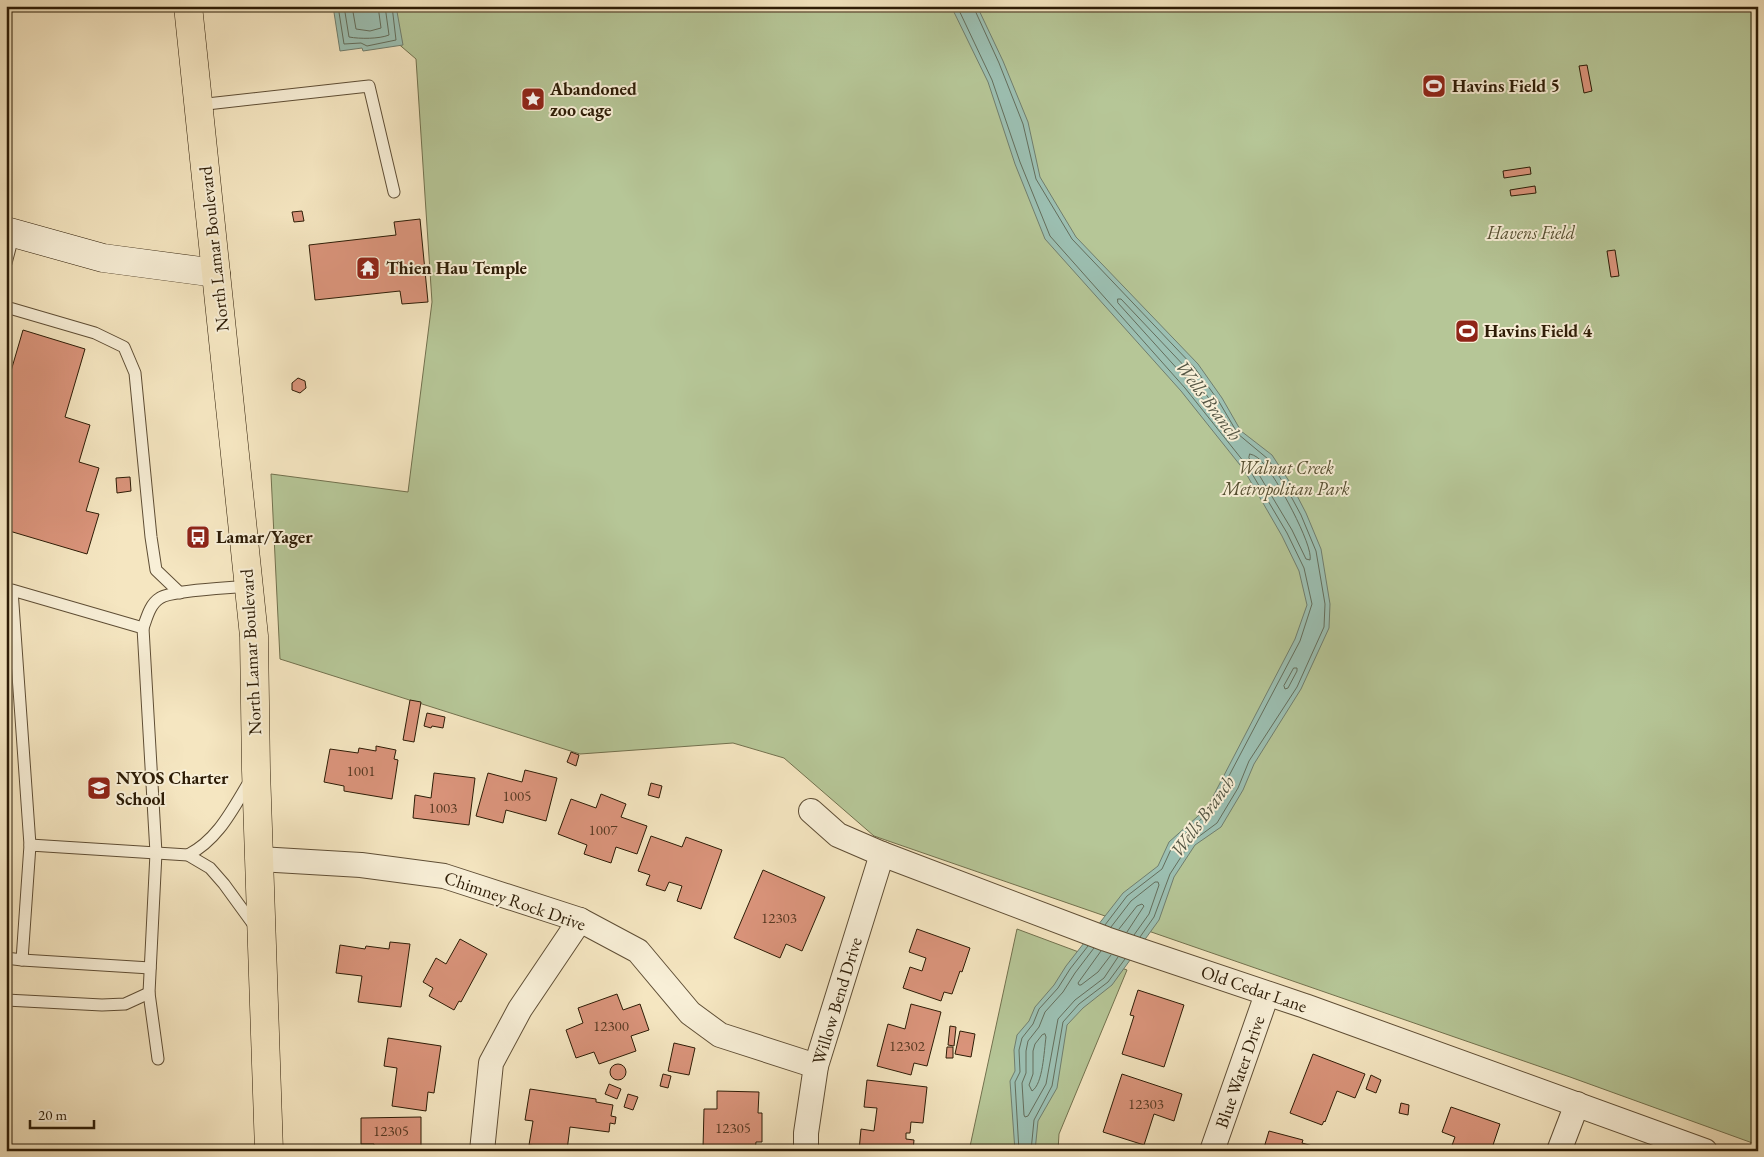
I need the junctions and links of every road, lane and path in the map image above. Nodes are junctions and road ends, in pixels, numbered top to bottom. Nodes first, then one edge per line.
1 (188, 6) edge
2 (198, 105) junction
3 (394, 192) dead end
4 (10, 232) edge
5 (6, 263) edge
6 (216, 273) junction
7 (6, 307) edge
8 (249, 586) junction
9 (9, 590) edge
10 (180, 593) junction
11 (143, 628) junction
12 (256, 770) junction
13 (811, 811) dead end
14 (30, 845) junction
15 (156, 853) junction
16 (882, 854) junction
17 (188, 855) junction
18 (259, 859) junction
19 (580, 920) junction
20 (262, 936) junction
21 (6, 958) edge
22 (22, 960) junction
23 (150, 968) junction
24 (149, 993) junction
25 (1267, 994) junction
26 (6, 1000) edge
27 (158, 1059) dead end
28 (816, 1066) junction
29 (1577, 1104) junction
30 (269, 1151) edge
31 (482, 1151) edge
32 (806, 1151) edge
33 (1212, 1151) edge
34 (1559, 1151) edge
35 (1706, 1151) edge

1 - 2 main road, North Lamar Boulevard
2 - 3 lane
2 - 6 main road, North Lamar Boulevard
4 - 5 lane
4 - 6 main road
6 - 8 main road, North Lamar Boulevard
7 - 10 lane
8 - 10 lane
8 - 12 main road, North Lamar Boulevard
9 - 11 lane
9 - 14 lane
10 - 11 lane
11 - 15 lane
12 - 17 lane
12 - 18 main road, North Lamar Boulevard
13 - 16 street, Old Cedar Lane
14 - 15 lane
14 - 22 lane
15 - 17 lane
15 - 23 lane
16 - 25 street, Old Cedar Lane
16 - 28 street, Willow Bend Drive
17 - 20 lane
18 - 19 street, Chimney Rock Drive
18 - 20 main road, North Lamar Boulevard
19 - 28 street, Chimney Rock Drive
19 - 31 street
20 - 30 main road, North Lamar Boulevard
21 - 22 lane
22 - 23 lane
23 - 24 lane
24 - 26 lane
24 - 27 lane
25 - 29 street, Old Cedar Lane
25 - 33 street, Blue Water Drive
28 - 32 street, Willow Bend Drive
29 - 34 street
29 - 35 street, Old Cedar Lane

